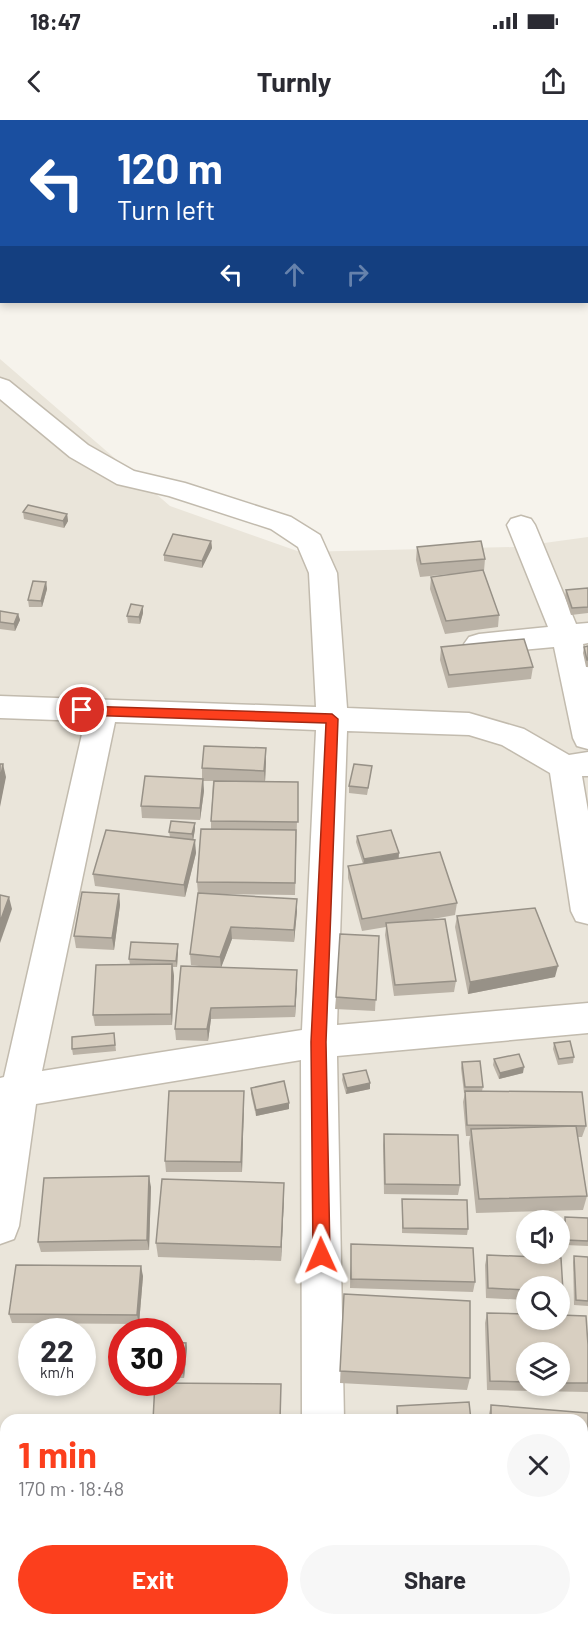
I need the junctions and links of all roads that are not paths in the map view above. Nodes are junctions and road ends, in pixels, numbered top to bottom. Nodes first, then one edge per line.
1 (0, 386) edge
2 (521, 525) dead end
3 (577, 634) edge
4 (453, 647) edge
5 (0, 707) edge
6 (102, 711) junction
7 (332, 719) junction
8 (588, 738) edge
9 (576, 766) edge
10 (588, 911) edge
11 (588, 1017) edge
12 (319, 1042) junction
13 (10, 1091) edge
14 (0, 1226) edge
15 (324, 1414) edge

1 - 7 street
2 - 3 street
3 - 4 street
3 - 8 street
5 - 6 street
6 - 7 street
6 - 13 street
7 - 9 street
7 - 12 street
9 - 10 street
11 - 12 street
12 - 13 street
12 - 15 street
13 - 14 street

